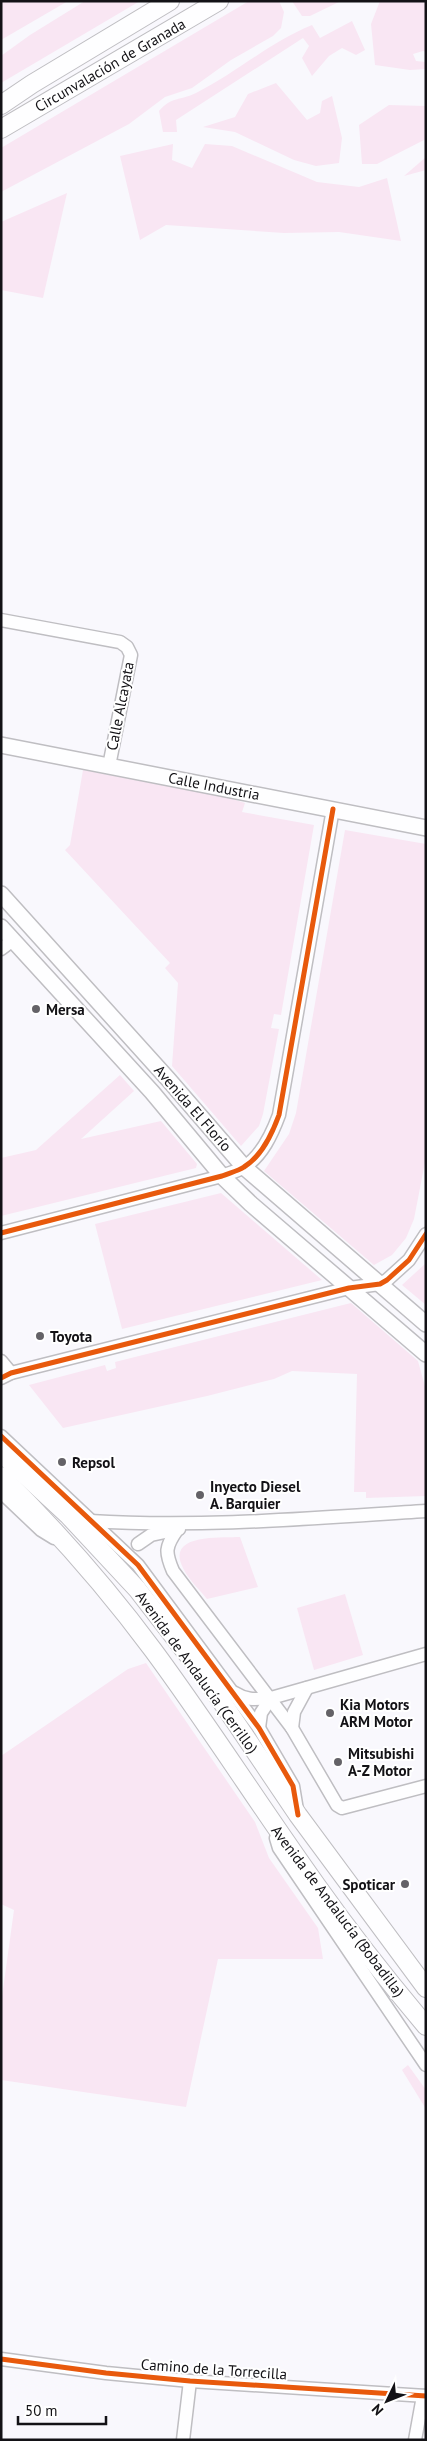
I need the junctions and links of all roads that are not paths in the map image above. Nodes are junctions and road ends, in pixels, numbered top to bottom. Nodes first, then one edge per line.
1 (170, 1) edge
2 (219, 1) edge
3 (32, 84) junction
4 (1, 95) edge
5 (1, 105) edge
6 (1, 129) edge
7 (1, 620) edge
8 (1, 745) edge
9 (109, 766) junction
10 (333, 809) junction
11 (426, 828) edge
12 (1, 894) edge
13 (30, 926) junction
14 (1, 927) edge
15 (7, 945) edge
16 (244, 1167) junction
17 (222, 1176) junction
18 (1, 1233) edge
19 (426, 1234) edge
20 (380, 1284) junction
21 (349, 1288) junction
22 (426, 1324) edge
23 (426, 1354) edge
24 (1, 1361) edge
25 (6, 1375) edge
26 (1, 1436) edge
27 (1, 1452) edge
28 (1, 1476) edge
29 (1, 1492) edge
30 (426, 1511) edge
31 (90, 1521) junction
32 (123, 1524) junction
33 (196, 1524) junction
34 (177, 1530) junction
35 (138, 1544) junction
36 (69, 1547) junction
37 (138, 1565) junction
38 (197, 1641) junction
39 (426, 1654) edge
40 (204, 1677) junction
41 (307, 1688) junction
42 (233, 1692) junction
43 (271, 1698) junction
44 (259, 1728) junction
45 (292, 1728) junction
46 (426, 1786) edge
47 (298, 1815) junction
48 (270, 1819) junction
49 (426, 1988) edge
50 (426, 2026) edge
51 (426, 2065) edge
52 (1, 2359) edge
53 (190, 2381) junction
54 (424, 2396) edge
55 (183, 2440) edge
56 (415, 2440) edge

1 - 3 highway, Circunvalación de Granada
2 - 6 highway, Circunvalación de Granada
3 - 4 highway
3 - 5 highway, Circunvalación de Granada
7 - 9 street, Calle Alcayata
8 - 9 main road, Calle Industria
9 - 10 main road, Calle Industria
10 - 11 main road, Calle Industria
10 - 16 street
12 - 13 main road, Avenida El Florío
13 - 15 main road
13 - 16 main road, Avenida El Florío
14 - 15 main road, Avenida El Florío
15 - 17 main road, Avenida El Florío
16 - 17 street
16 - 20 main road, Avenida El Florío
17 - 18 street
17 - 21 main road, Avenida El Florío
19 - 20 street
20 - 21 street
20 - 22 main road, Avenida El Florío
21 - 23 main road, Avenida El Florío
21 - 25 street
24 - 25 street
26 - 31 street, Avenida de Andalucía (Cerrillo)
27 - 40 highway, Avenida de Andalucía (Cerrillo)
28 - 36 highway, Avenida de Andalucía (Cerrillo)
29 - 36 street
30 - 33 street
31 - 32 street
31 - 37 street, Avenida de Andalucía (Cerrillo)
32 - 33 street
32 - 35 street
33 - 34 street
34 - 35 street
34 - 43 street
35 - 37 street
36 - 48 highway, Avenida de Andalucía (Cerrillo)
37 - 38 street, Avenida de Andalucía (Cerrillo)
38 - 40 street
38 - 42 street, Avenida de Andalucía (Cerrillo)
39 - 41 street
40 - 47 highway, Avenida de Andalucía (Cerrillo)
41 - 43 street
41 - 45 street
42 - 43 street
42 - 44 street, Avenida de Andalucía (Cerrillo)
43 - 44 street
43 - 45 street
44 - 47 street, Avenida de Andalucía (Cerrillo)
45 - 46 street
47 - 49 highway, Avenida de Andalucía (Bobadilla)
48 - 50 highway, Avenida de Andalucía (Bobadilla)
48 - 51 street
52 - 53 street, Camino de la Torrecilla
53 - 54 street, Camino de la Torrecilla
53 - 55 street
54 - 56 street

